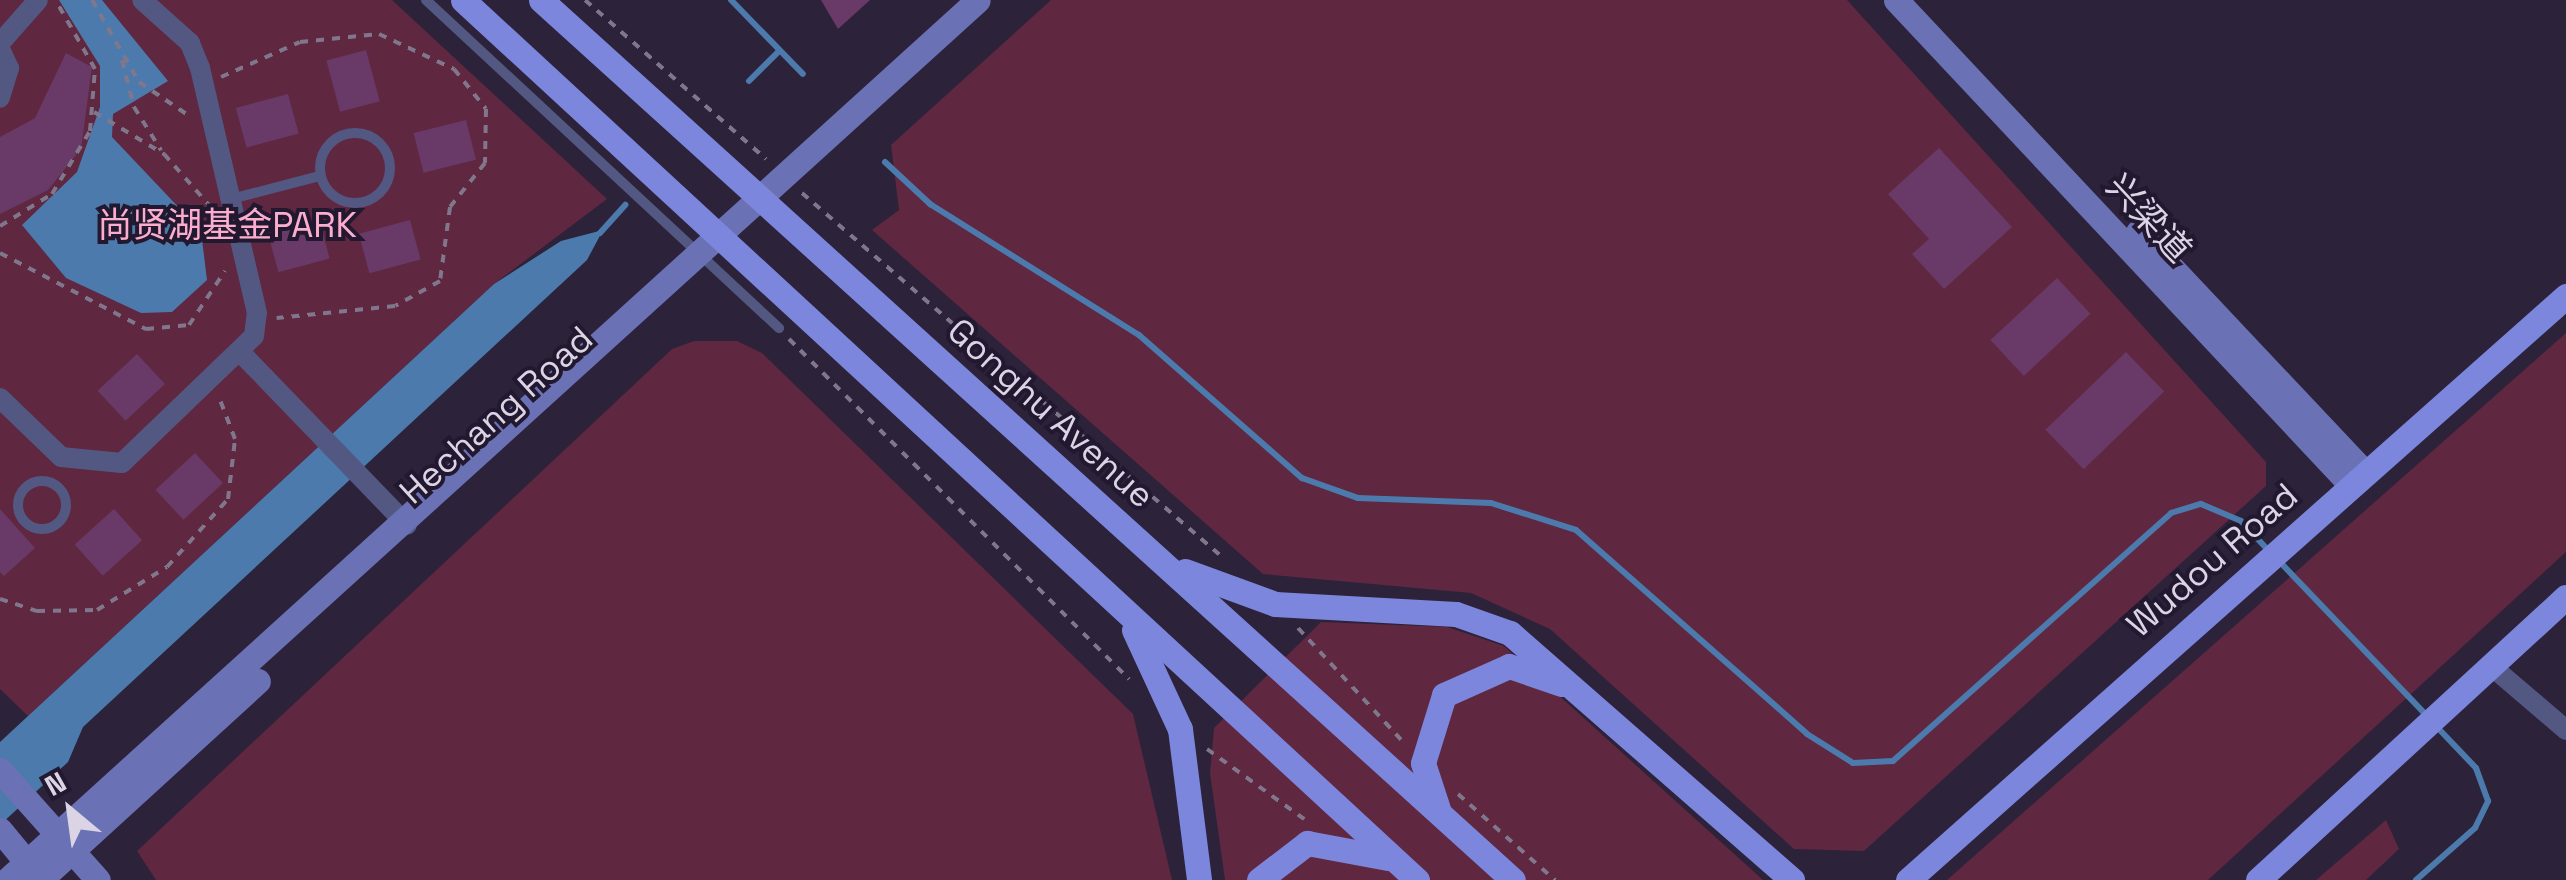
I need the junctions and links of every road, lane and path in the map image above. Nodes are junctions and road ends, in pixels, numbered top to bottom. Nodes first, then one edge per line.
1 (38, 0) edge
2 (54, 0) edge
3 (92, 0) edge
4 (142, 0) edge
5 (426, 0) edge
6 (464, 0) edge
7 (541, 0) edge
8 (585, 0) edge
9 (978, 0) edge
10 (996, 0) edge
11 (1896, 0) edge
12 (1918, 0) edge
13 (0, 46) edge
14 (122, 60) junction
15 (204, 85) junction
16 (0, 98) edge
17 (94, 112) junction
18 (212, 119) junction
19 (164, 154) junction
20 (320, 176) junction
21 (790, 181) junction
22 (231, 199) junction
23 (769, 202) junction
24 (215, 217) dead end
25 (0, 226) edge
26 (729, 241) junction
27 (0, 252) edge
28 (225, 252) dead end
29 (708, 261) junction
30 (2566, 296) edge
31 (258, 313) junction
32 (779, 328) joint
33 (243, 355) junction
34 (211, 385) junction
35 (0, 398) edge
36 (60, 457) junction
37 (2358, 478) junction
38 (51, 482) junction
39 (407, 526) junction
40 (1158, 557) junction
41 (1226, 562) dead end
42 (2566, 597) edge
43 (0, 599) edge
44 (1114, 601) junction
45 (1275, 604) junction
46 (2490, 666) junction
47 (1141, 692) dead end
48 (1180, 729) junction
49 (2566, 730) edge
50 (1423, 763) junction
51 (0, 770) edge
52 (1452, 789) dead end
53 (1440, 814) junction
54 (1308, 822) dead end
55 (0, 830) edge
56 (70, 841) junction
57 (1396, 860) junction
58 (38, 876) edge
59 (7, 880) edge
60 (98, 880) edge
61 (1199, 880) edge
62 (1259, 880) edge
63 (1417, 880) edge
64 (1512, 880) edge
65 (1555, 880) edge
66 (1778, 880) edge
67 (1792, 880) edge
68 (1908, 880) edge
69 (2258, 880) edge

1 - 13 street
2 - 17 path
3 - 14 path
4 - 15 street
5 - 29 lane
6 - 26 main road
7 - 23 main road, Gonghu Avenue
8 - 21 path, Gonghu Avenue
9 - 21 street, Hechang Road
10 - 21 street, Hechang Road
11 - 37 street, 兴梁道
12 - 37 street, 兴梁道
13 - 16 street
14 - 18 path
14 - 19 path
15 - 18 street
15 - 31 path
17 - 19 path
17 - 25 path
18 - 22 street
19 - 24 path
20 - 20 lane
20 - 22 lane
21 - 23 street, Hechang Road
21 - 41 path, Gonghu Avenue
22 - 31 street
23 - 26 street, Hechang Road
23 - 40 main road, Gonghu Avenue
26 - 29 street, Hechang Road
26 - 44 main road
27 - 28 path
29 - 32 lane
29 - 39 street, Hechang Road
29 - 56 street, Hechang Road
30 - 37 main road, Wudou Road
31 - 33 street
32 - 47 path
33 - 34 street
33 - 39 street
34 - 36 street
34 - 43 path
35 - 36 street
36 - 38 lane
37 - 68 main road, Wudou Road
38 - 38 lane
39 - 56 street, Hechang Road
40 - 45 main road
40 - 53 main road, Gonghu Avenue
42 - 46 main road
44 - 48 main road
44 - 57 main road
45 - 50 path
45 - 67 main road
46 - 49 street
46 - 69 main road
48 - 54 path
48 - 61 main road
50 - 53 main road
50 - 66 main road
51 - 56 street
52 - 65 path
53 - 64 main road, Gonghu Avenue
55 - 58 street
56 - 58 street, Hechang Road
56 - 60 street
57 - 62 main road
57 - 63 main road
58 - 59 street, Hechang Road

